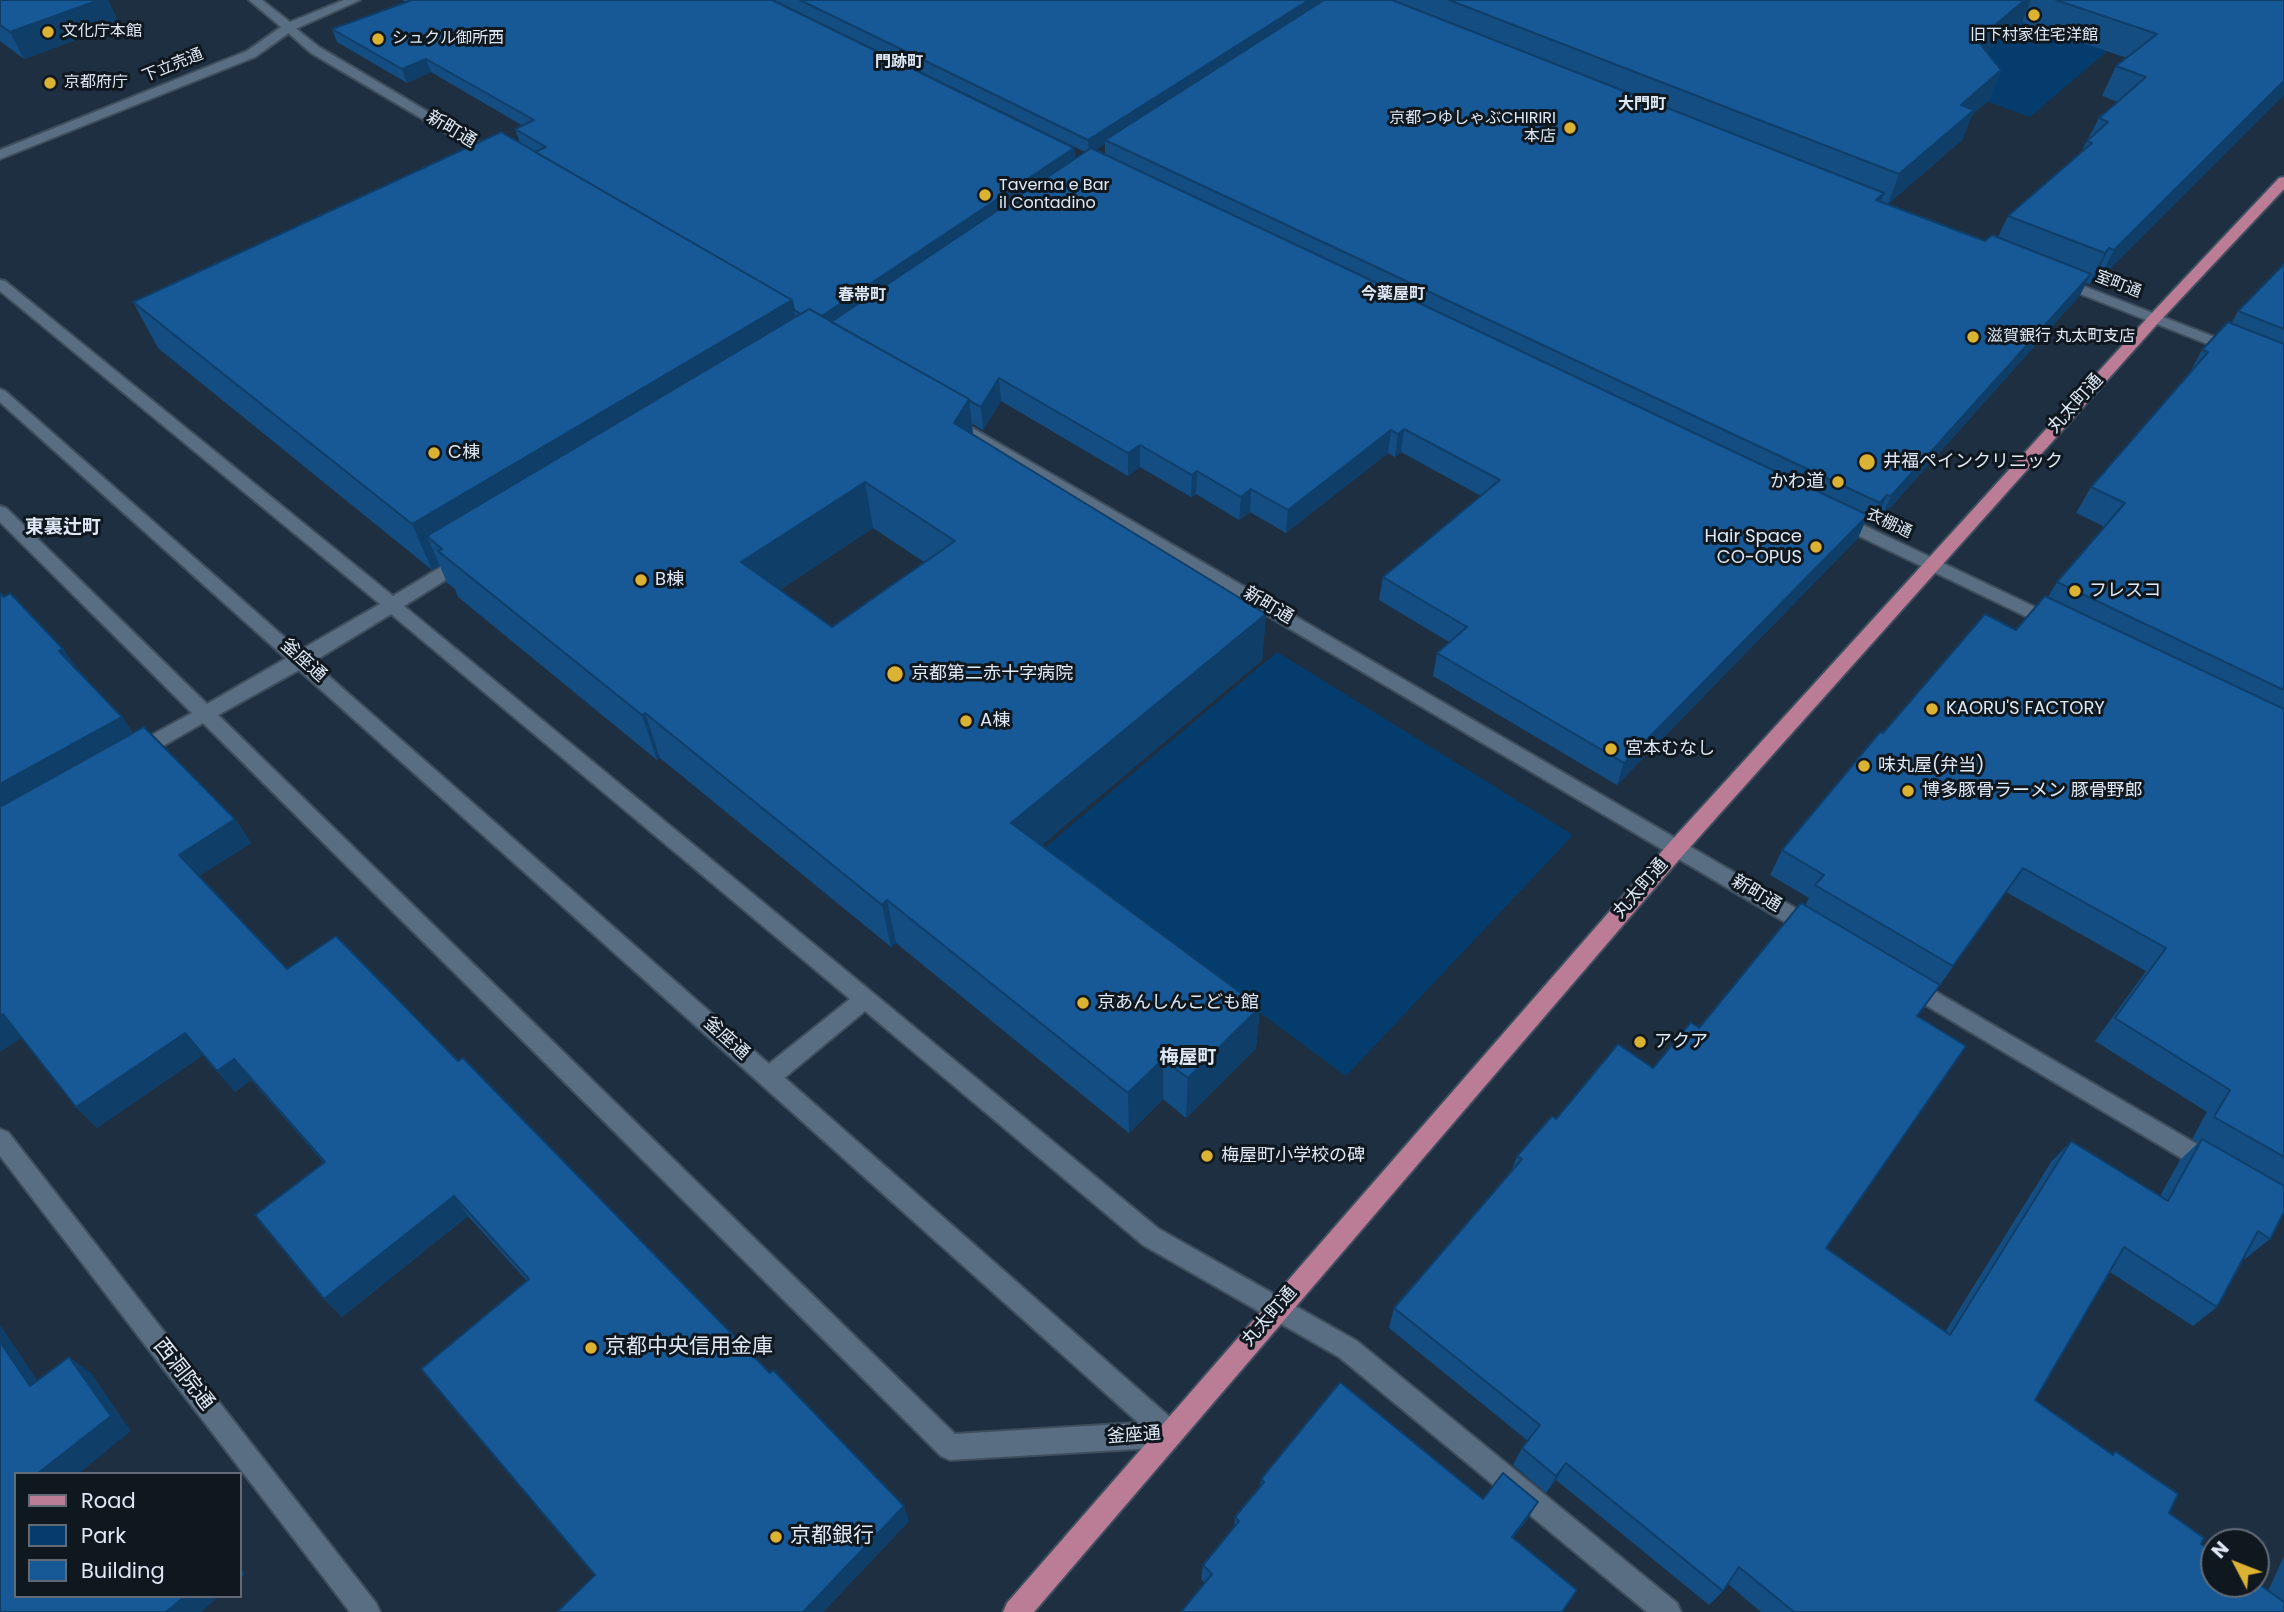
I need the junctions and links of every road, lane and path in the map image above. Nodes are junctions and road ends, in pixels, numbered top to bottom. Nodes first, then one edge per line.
1 (255, 0) edge
2 (354, 0) edge
3 (289, 27) junction
4 (0, 155) edge
5 (507, 163) edge
6 (2284, 181) edge
7 (2047, 276) edge
8 (0, 285) edge
9 (2155, 318) junction
10 (2284, 369) edge
11 (0, 394) edge
12 (935, 411) edge
13 (0, 512) edge
14 (1826, 513) edge
15 (473, 555) edge
16 (1933, 564) junction
17 (391, 605) junction
18 (2065, 629) edge
19 (302, 660) junction
20 (205, 713) junction
21 (126, 758) edge
22 (1677, 848) junction
23 (1826, 936) edge
24 (1887, 972) edge
25 (865, 999) junction
26 (769, 1077) junction
27 (0, 1139) edge
28 (2224, 1172) edge
29 (1277, 1308) junction
30 (1170, 1434) junction
31 (367, 1612) edge
32 (1016, 1612) edge
33 (1668, 1612) edge

1 - 3 street, 新町通
2 - 3 street, 下立売通
3 - 4 street, 下立売通
3 - 5 street, 新町通
6 - 9 main road, 丸太町通
7 - 9 street, 室町通
8 - 17 street
9 - 10 street, 室町通
9 - 16 main road, 丸太町通
11 - 19 street, 釜座通
12 - 22 street, 新町通
13 - 20 street, 釜座通
14 - 16 street, 衣棚通
15 - 17 street
16 - 18 street, 衣棚通
16 - 22 main road, 丸太町通
17 - 19 street
17 - 25 street
19 - 20 street
19 - 26 street, 釜座通
20 - 21 street
20 - 30 street, 釜座通
22 - 23 street, 新町通
22 - 29 main road, 丸太町通
24 - 28 street
25 - 26 street
25 - 29 street
26 - 30 street, 釜座通
27 - 31 street, 西洞院通
29 - 30 main road, 丸太町通
29 - 33 street
30 - 32 main road, 丸太町通

